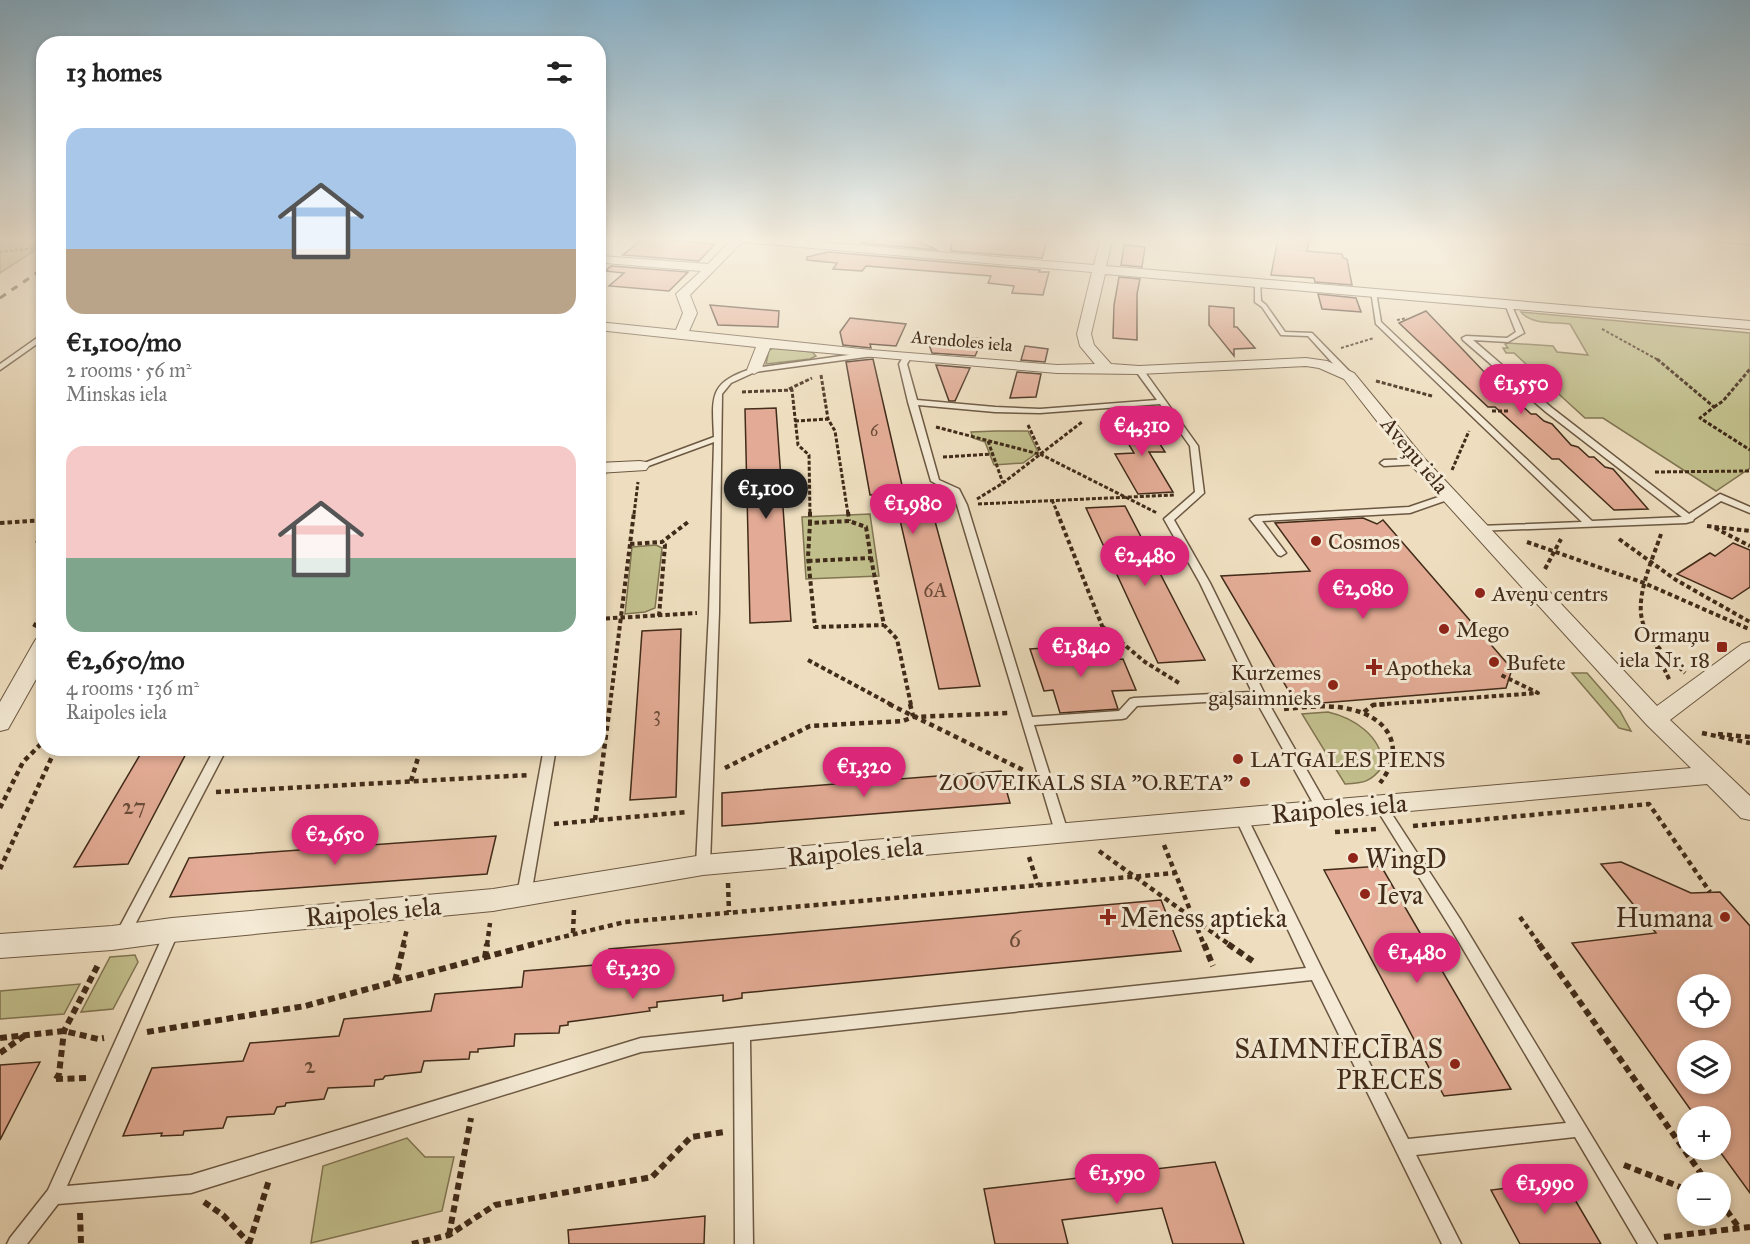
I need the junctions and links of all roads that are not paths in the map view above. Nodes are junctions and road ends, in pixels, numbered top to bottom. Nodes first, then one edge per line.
1 (684, 296) edge
2 (1092, 296) edge
3 (1258, 296) edge
4 (1374, 296) edge
5 (1419, 296) edge
6 (1508, 304) junction
7 (1750, 324) edge
8 (606, 327) edge
9 (681, 334) junction
10 (36, 341) edge
11 (765, 343) junction
12 (871, 354) junction
13 (908, 356) junction
14 (0, 368) edge
15 (1107, 368) junction
16 (754, 370) junction
17 (1139, 370) junction
18 (1349, 376) junction
19 (912, 402) junction
20 (1161, 402) junction
21 (718, 438) junction
22 (1418, 462) junction
23 (1384, 463) dead end
24 (640, 466) joint
25 (606, 468) edge
26 (1450, 496) junction
27 (1750, 510) edge
28 (1689, 519) junction
29 (1594, 524) junction
30 (1479, 529) junction
31 (1281, 553) dead end
32 (1750, 649) edge
33 (36, 658) edge
34 (1260, 695) junction
35 (1027, 717) junction
36 (1655, 719) junction
37 (0, 723) edge
38 (217, 756) edge
39 (548, 756) edge
40 (1713, 775) junction
41 (1380, 805) junction
42 (1750, 811) edge
43 (1241, 817) junction
44 (1326, 821) junction
45 (1061, 832) junction
46 (704, 865) junction
47 (524, 895) junction
48 (172, 930) junction
49 (117, 938) junction
50 (0, 946) edge
51 (1316, 974) junction
52 (742, 1035) junction
53 (1579, 1129) junction
54 (1404, 1148) junction
55 (54, 1196) junction
56 (1647, 1241) edge
57 (16, 1244) edge
58 (744, 1244) edge
59 (1452, 1244) edge

1 - 9 street
2 - 15 street
3 - 18 lane
4 - 29 lane
5 - 6 street
6 - 7 street
6 - 28 lane
8 - 9 street, Arendoles iela
9 - 11 street, Arendoles iela
10 - 14 lane
11 - 12 street, Arendoles iela
11 - 16 street
12 - 13 street, Arendoles iela
12 - 16 lane
13 - 15 street, Arendoles iela
13 - 19 lane
15 - 17 street, Aveņu iela
16 - 21 lane
17 - 18 street, Aveņu iela
17 - 20 lane
18 - 22 street, Aveņu iela
19 - 20 lane
19 - 35 lane
20 - 34 lane
21 - 24 lane
21 - 46 lane
22 - 23 lane
22 - 26 street, Aveņu iela
24 - 25 street
26 - 30 street, Aveņu iela
26 - 31 lane
27 - 28 lane
28 - 29 lane
29 - 30 lane
30 - 36 street, Aveņu iela
32 - 36 street
33 - 37 street
34 - 35 lane
34 - 44 lane
35 - 45 lane
36 - 40 street, Aveņu iela
38 - 49 lane
39 - 47 lane
40 - 41 street, Raipoles iela
40 - 42 street, Aveņu iela
41 - 44 street, Raipoles iela
41 - 53 lane
43 - 44 street, Raipoles iela
43 - 45 street, Raipoles iela
43 - 51 lane
45 - 46 street, Raipoles iela
46 - 47 street, Raipoles iela
47 - 48 street, Raipoles iela
48 - 49 street, Raipoles iela
48 - 55 lane
49 - 50 street, Raipoles iela
51 - 52 lane
51 - 54 lane
52 - 55 lane
52 - 58 lane
53 - 54 lane
53 - 56 lane
54 - 59 lane
55 - 57 lane

